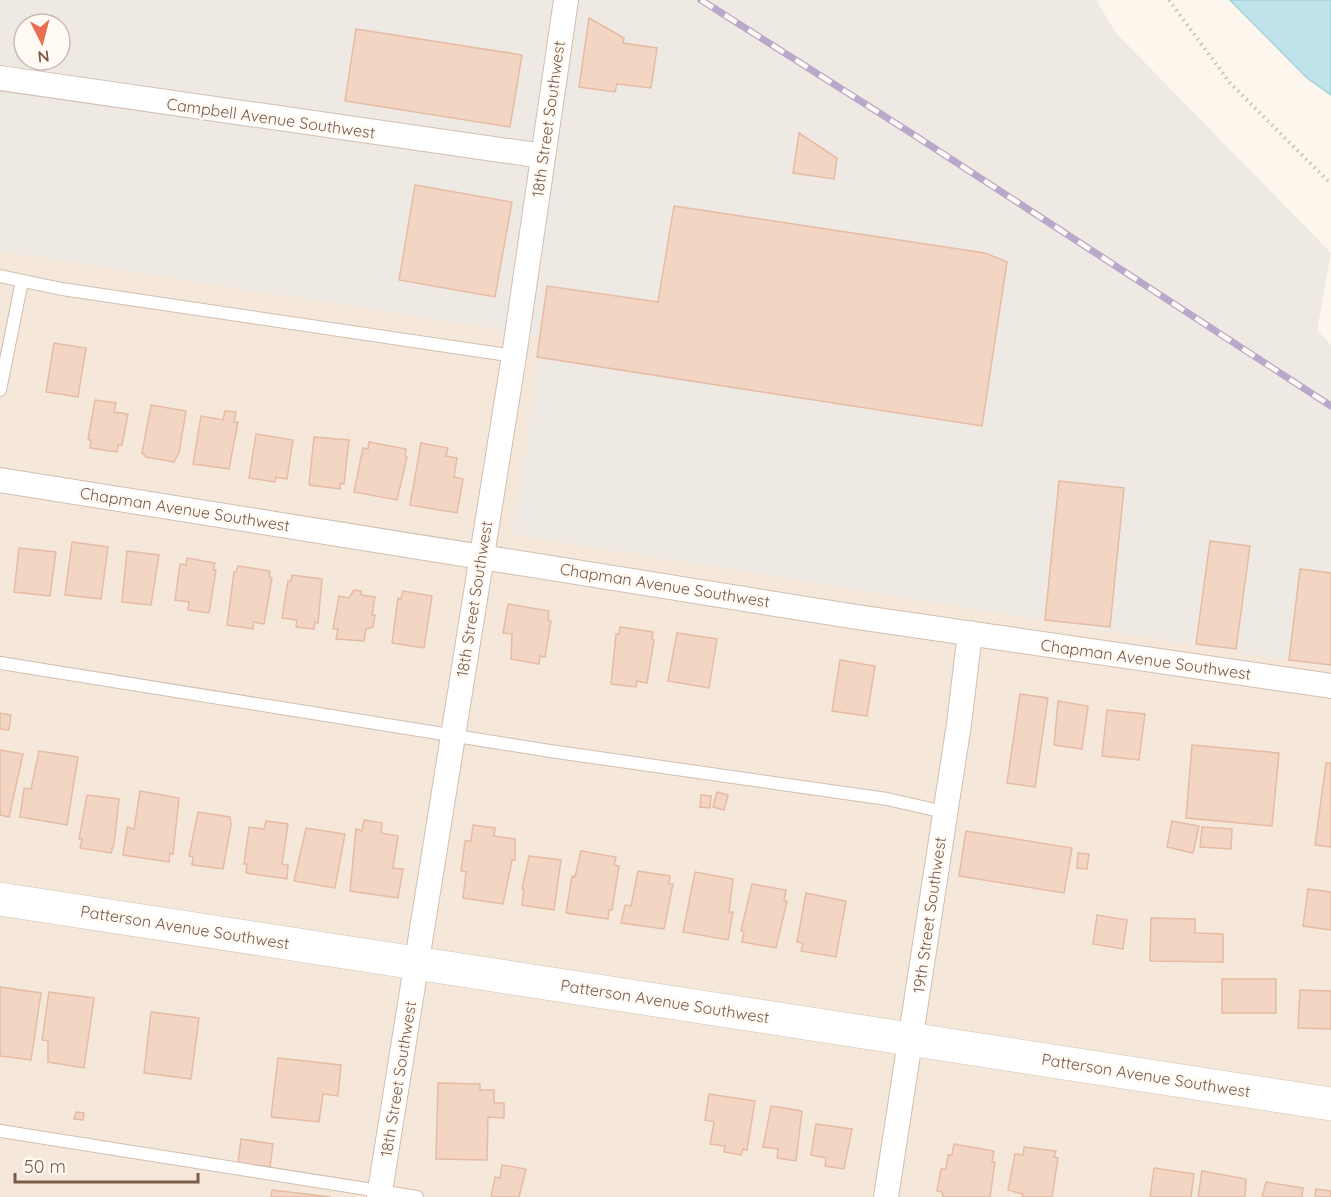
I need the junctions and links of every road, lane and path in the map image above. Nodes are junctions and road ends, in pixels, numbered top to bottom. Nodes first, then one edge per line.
1 (566, 0) edge
2 (1169, 0) edge
3 (0, 78) edge
4 (543, 156) junction
5 (1331, 184) edge
6 (0, 276) edge
7 (22, 281) junction
8 (514, 356) junction
9 (0, 390) edge
10 (0, 480) edge
11 (481, 556) junction
12 (970, 633) junction
13 (0, 663) edge
14 (1331, 686) edge
15 (452, 735) junction
16 (945, 812) junction
17 (0, 899) edge
18 (417, 962) junction
19 (911, 1039) junction
20 (1331, 1104) edge
21 (0, 1131) edge
22 (379, 1194) edge
23 (417, 1197) edge
24 (886, 1197) edge

1 - 4 street, 18th Street Southwest
2 - 5 path
3 - 4 street, Campbell Avenue Southwest
4 - 8 street, 18th Street Southwest
6 - 7 lane
7 - 8 lane
7 - 9 lane
8 - 11 street, 18th Street Southwest
10 - 11 street, Chapman Avenue Southwest
11 - 12 street, Chapman Avenue Southwest
11 - 15 street, 18th Street Southwest
12 - 14 street, Chapman Avenue Southwest
12 - 16 street, 19th Street Southwest
13 - 15 lane
15 - 16 lane
15 - 18 street, 18th Street Southwest
16 - 19 street, 19th Street Southwest
17 - 18 main road, Patterson Avenue Southwest
18 - 19 main road, Patterson Avenue Southwest
18 - 22 street, 18th Street Southwest
19 - 20 main road, Patterson Avenue Southwest
19 - 24 street, 19th Street Southwest
21 - 22 lane
22 - 23 lane

